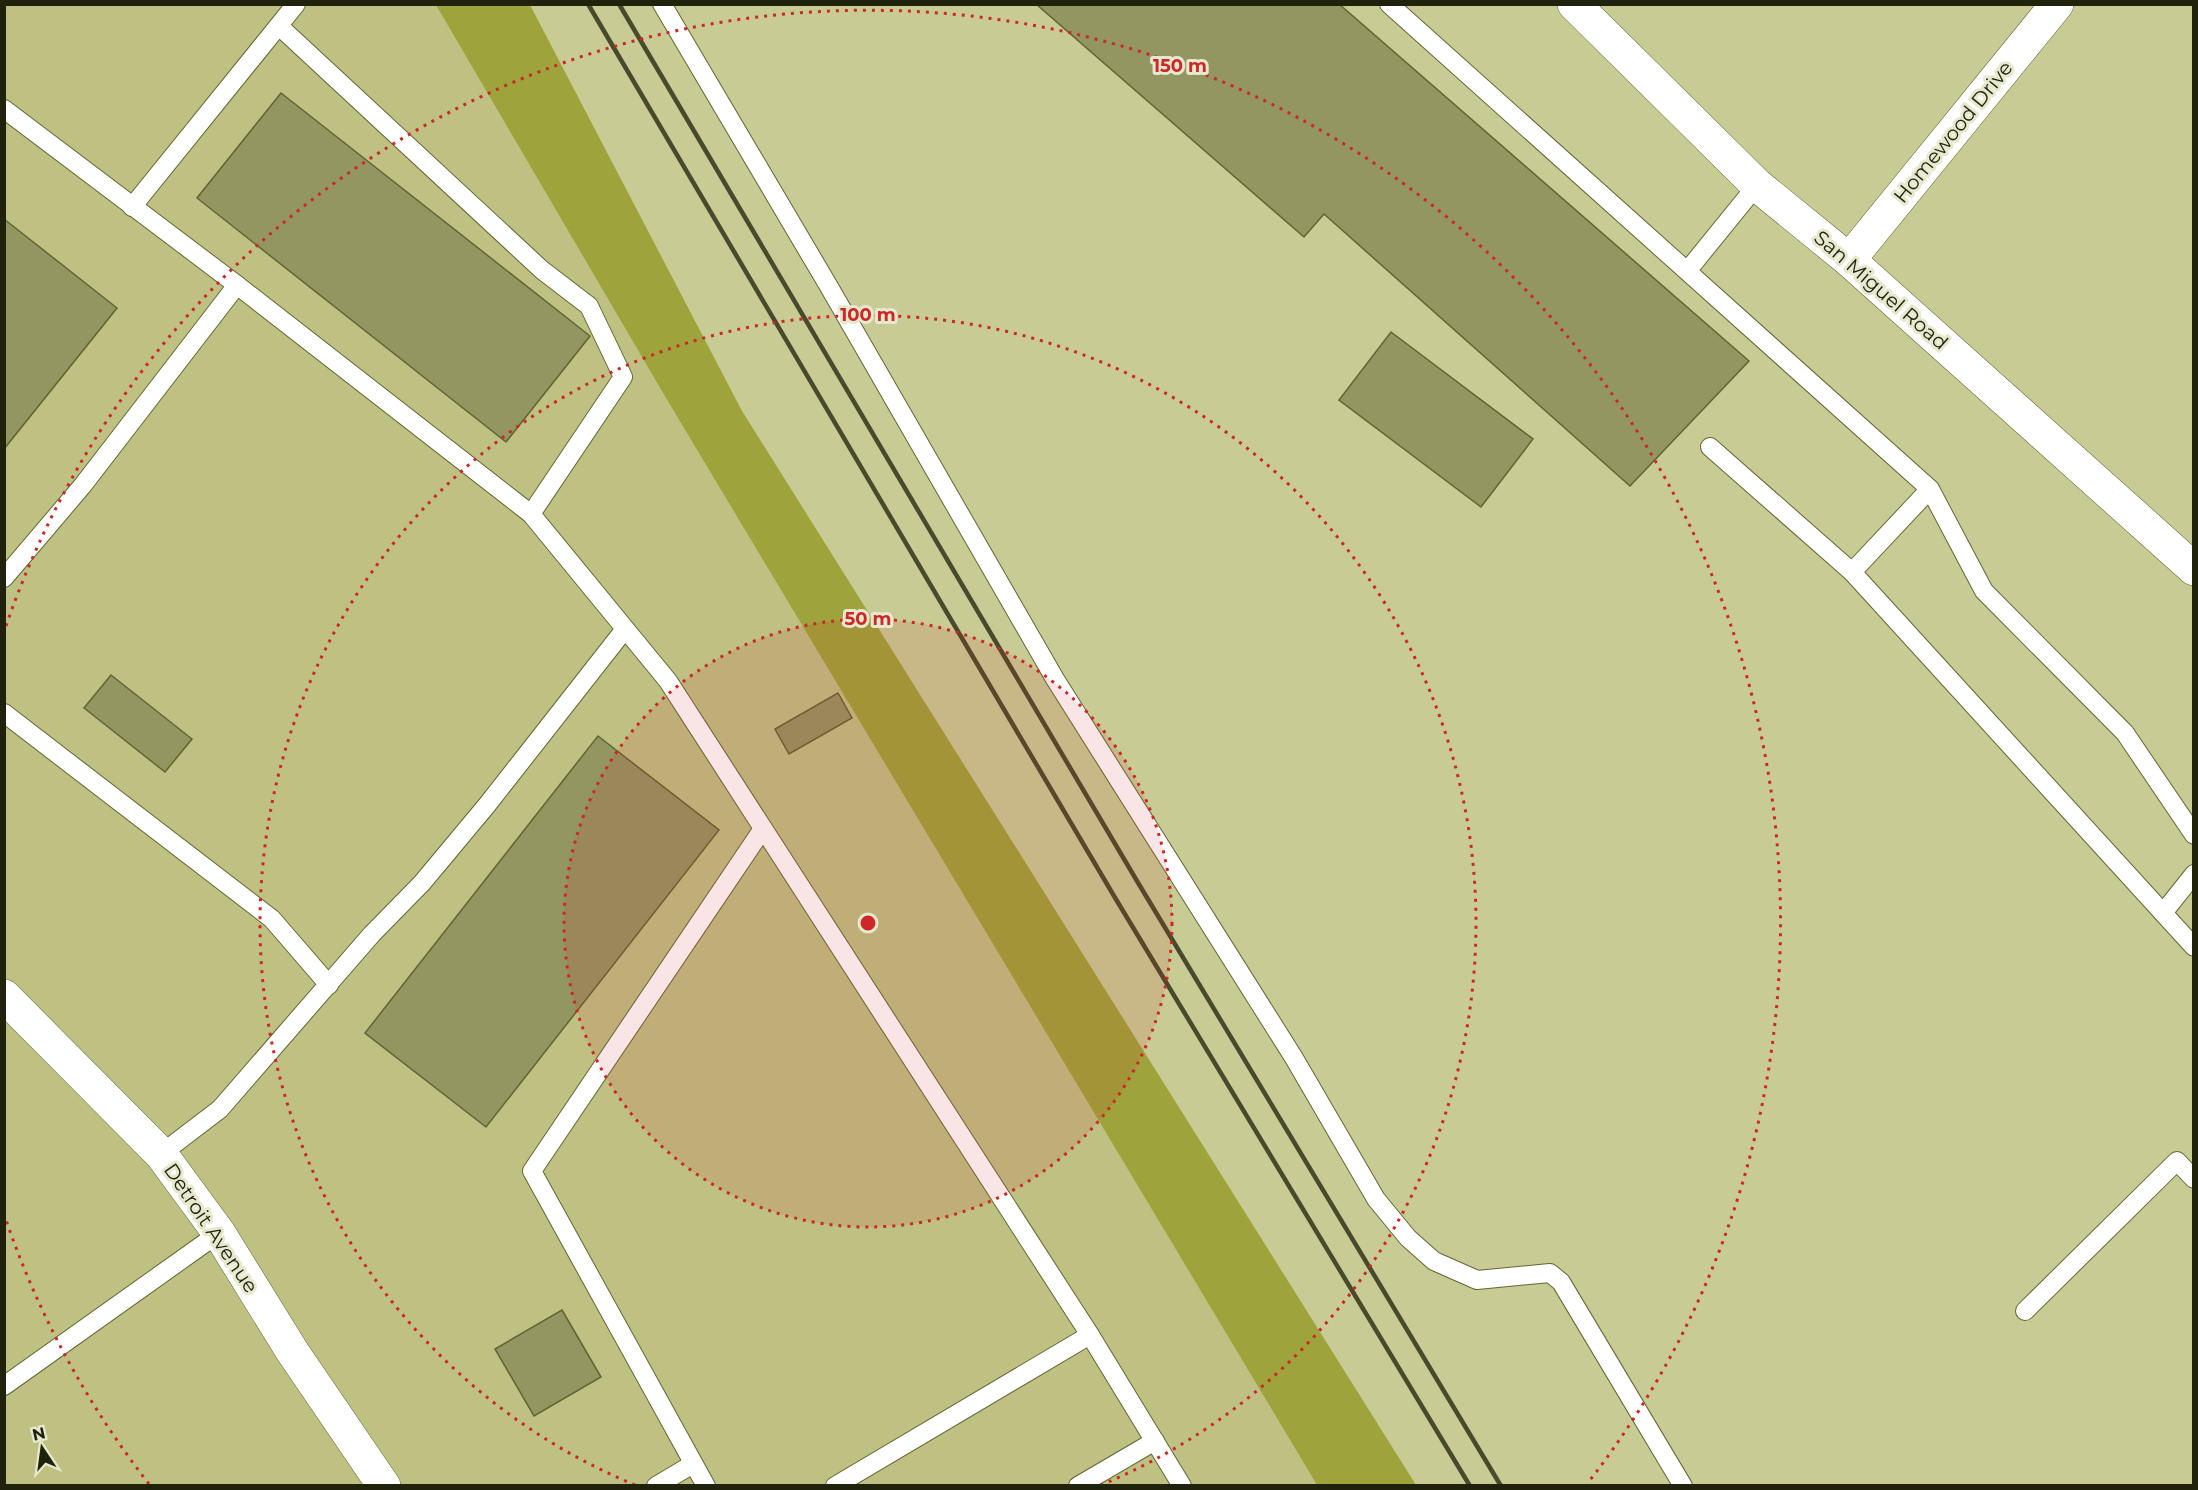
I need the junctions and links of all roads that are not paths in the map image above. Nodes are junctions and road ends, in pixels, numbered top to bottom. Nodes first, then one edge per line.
1 (296, 4) edge
2 (662, 4) edge
3 (1389, 4) edge
4 (1574, 4) edge
5 (2057, 4) edge
6 (279, 26) junction
7 (4, 109) edge
8 (1757, 185) junction
9 (132, 207) junction
10 (1849, 260) junction
11 (1688, 270) junction
12 (237, 285) junction
13 (1710, 447) dead end
14 (1930, 489) junction
15 (531, 513) junction
16 (2193, 568) edge
17 (1852, 572) junction
18 (4, 578) edge
19 (625, 629) junction
20 (4, 713) edge
21 (762, 830) junction
22 (2193, 835) edge
23 (2193, 874) edge
24 (2163, 913) junction
25 (2193, 947) edge
26 (329, 985) junction
27 (4, 996) edge
28 (161, 1154) junction
29 (2193, 1179) edge
30 (219, 1233) junction
31 (2025, 1311) dead end
32 (1090, 1335) junction
33 (4, 1386) edge
34 (1155, 1441) junction
35 (693, 1464) junction
36 (384, 1485) edge
37 (656, 1485) edge
38 (706, 1485) edge
39 (835, 1485) edge
40 (1078, 1485) edge
41 (1182, 1485) edge
42 (1683, 1485) edge

1 - 6 lane
2 - 42 lane
3 - 11 lane
4 - 8 street, San Miguel Road
5 - 10 street, Homewood Drive
6 - 9 lane
6 - 15 lane
7 - 9 lane
8 - 10 street, San Miguel Road
8 - 11 lane
9 - 12 lane
10 - 16 street, San Miguel Road
11 - 14 lane
12 - 15 lane
12 - 18 lane
13 - 17 lane
14 - 17 lane
14 - 22 lane
15 - 19 lane
17 - 24 lane
19 - 21 lane
19 - 26 lane
20 - 26 lane
21 - 32 lane
21 - 35 lane
23 - 24 lane
24 - 25 lane
26 - 28 lane
27 - 28 street, Detroit Avenue
28 - 30 street, Detroit Avenue
29 - 31 lane
30 - 33 lane
30 - 36 street, Detroit Avenue
32 - 34 lane
32 - 39 lane
34 - 40 lane
34 - 41 lane
35 - 37 lane
35 - 38 lane

